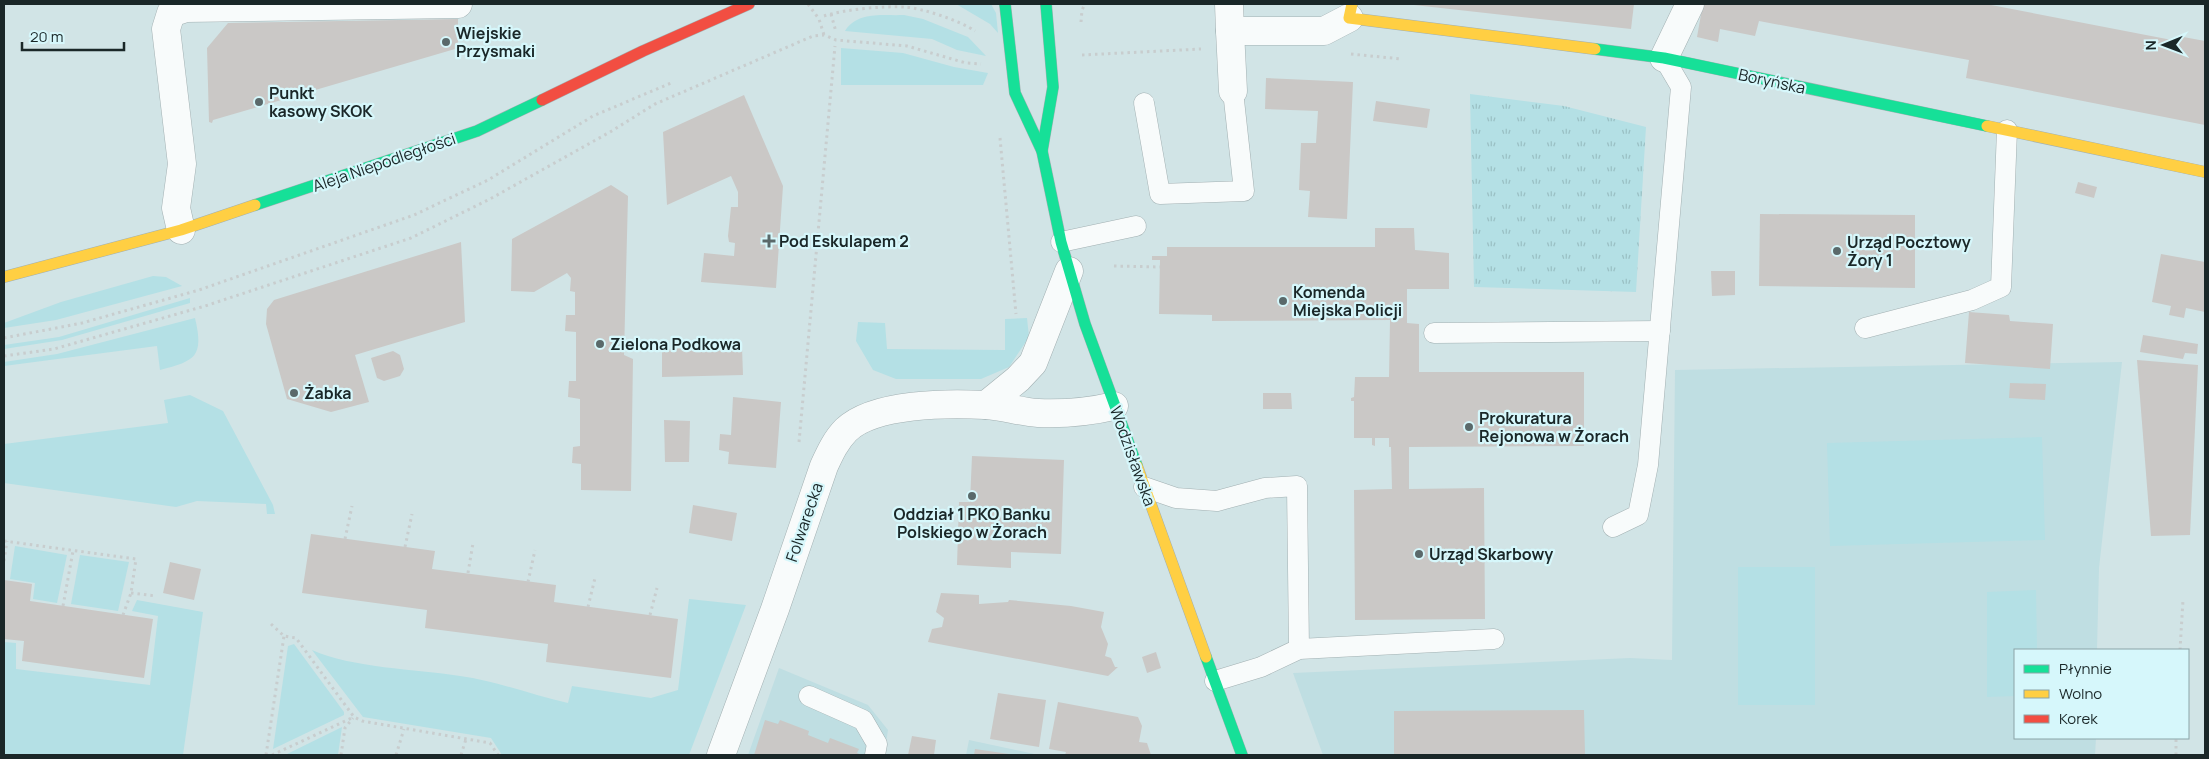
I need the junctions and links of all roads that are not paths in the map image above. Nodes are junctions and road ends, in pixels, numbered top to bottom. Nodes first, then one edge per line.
1 (458, 4) edge
2 (749, 4) edge
3 (1005, 4) edge
4 (1046, 4) edge
5 (1229, 4) edge
6 (1690, 4) edge
7 (1350, 11) edge
8 (1232, 39) junction
9 (1664, 58) junction
10 (1233, 91) joint
11 (1144, 103) dead end
12 (2007, 130) junction
13 (1042, 152) junction
14 (2205, 172) edge
15 (1136, 226) dead end
16 (181, 230) junction
17 (1061, 242) junction
18 (1069, 271) junction
19 (4, 277) edge
20 (1865, 328) dead end
21 (1660, 331) junction
22 (1434, 333) dead end
23 (986, 405) junction
24 (1114, 406) junction
25 (1144, 487) junction
26 (1613, 527) dead end
27 (1494, 639) dead end
28 (1299, 649) junction
29 (1215, 681) junction
30 (809, 696) dead end
31 (721, 755) edge
32 (875, 755) edge
33 (1242, 755) edge

1 - 16 street
2 - 16 street, Aleja Niepodległości
3 - 13 street, Wodzisławska
4 - 13 street, Wodzisławska
5 - 8 street
6 - 9 street
7 - 8 street
7 - 9 street, Boryńska
8 - 10 street
9 - 12 street, Boryńska
9 - 21 lane
10 - 11 lane
12 - 14 street, Boryńska
12 - 20 lane
13 - 17 street, Wodzisławska
15 - 17 lane
16 - 19 street, Aleja Niepodległości
17 - 18 street, Wodzisławska
18 - 23 street
18 - 24 street, Wodzisławska
21 - 22 lane
21 - 26 lane
23 - 24 street, Folwarecka
23 - 31 street, Folwarecka
24 - 25 street, Wodzisławska
25 - 28 lane
25 - 29 street, Wodzisławska
27 - 28 lane
28 - 29 lane
29 - 33 street, Wodzisławska
30 - 32 lane

